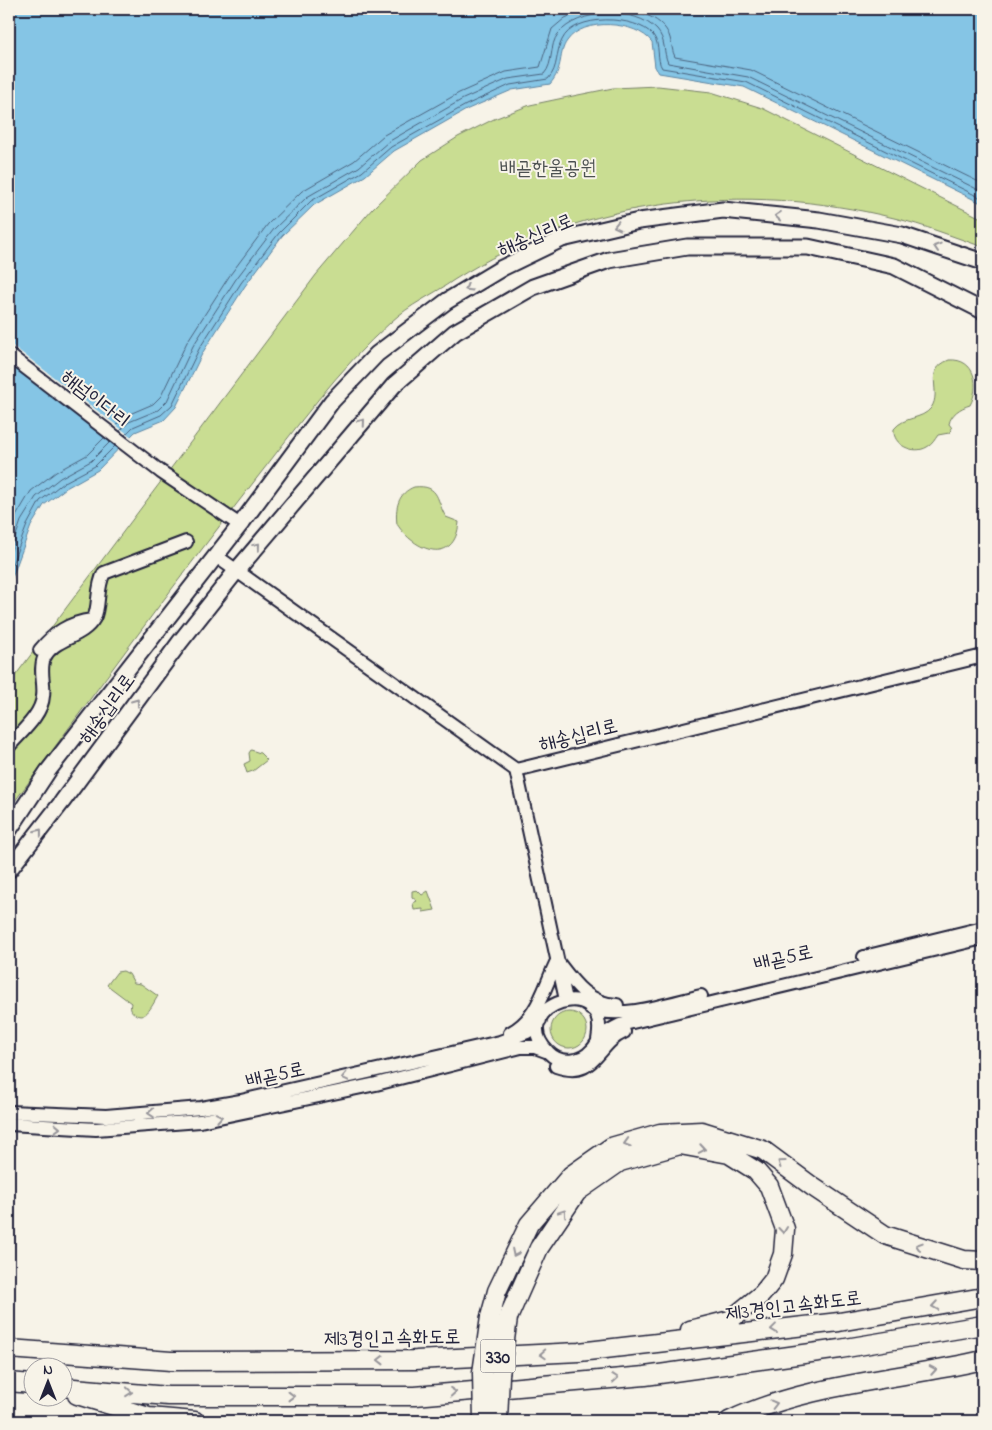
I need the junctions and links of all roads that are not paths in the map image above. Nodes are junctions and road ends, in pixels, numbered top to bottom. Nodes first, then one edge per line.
1 (983, 262) edge
2 (983, 311) edge
3 (9, 355) edge
4 (240, 526) junction
5 (186, 542) dead end
6 (216, 556) junction
7 (237, 570) junction
8 (983, 656) edge
9 (9, 746) edge
10 (516, 770) junction
11 (9, 830) edge
12 (9, 870) edge
13 (980, 934) edge
14 (557, 961) junction
15 (566, 1000) junction
16 (665, 1008) junction
17 (590, 1009) junction
18 (540, 1020) junction
19 (598, 1040) junction
20 (546, 1051) junction
21 (373, 1071) junction
22 (376, 1084) junction
23 (9, 1112) edge
24 (9, 1124) edge
25 (983, 1261) edge
26 (983, 1298) edge
27 (983, 1325) edge
28 (9, 1349) edge
29 (579, 1352) junction
30 (983, 1360) edge
31 (9, 1382) edge
32 (22, 1383) edge
33 (72, 1388) edge
34 (72, 1394) edge
35 (195, 1421) edge
36 (483, 1421) edge
37 (498, 1421) edge
38 (729, 1421) edge

1 -> 4 main road, 해송십리로
7 -> 2 main road, 해송십리로
3 - 4 street, 해넘이다리
4 - 6 main road, 해송십리로
5 - 9 street
6 - 7 street, 해송십리로
6 - 11 main road, 해송십리로
7 - 10 street, 해송십리로
12 -> 7 main road, 해송십리로
8 - 10 street, 해송십리로
10 - 14 street
13 - 16 street, 배곧5로
14 - 15 street
14 - 16 street
14 - 21 street
15 - 17 street, 배곧5로
15 - 18 street, 배곧5로
16 - 17 street, 배곧5로
16 - 19 street, 배곧5로
16 - 22 street, 배곧5로
17 - 19 street
18 - 20 street
18 - 21 street, 배곧5로
19 - 20 street, 배곧5로
20 - 22 street, 배곧5로
21 -> 23 street, 배곧5로
24 -> 22 street, 배곧5로
25 -> 36 highway, bridge
26 -> 29 highway, 제3경인고속화도로 / 330
33 -> 27 highway, 330
29 -> 28 highway, 제3경인고속화도로 / 330
37 -> 29 highway, bridge
38 -> 30 highway
31 - 32 highway
34 - 35 highway

